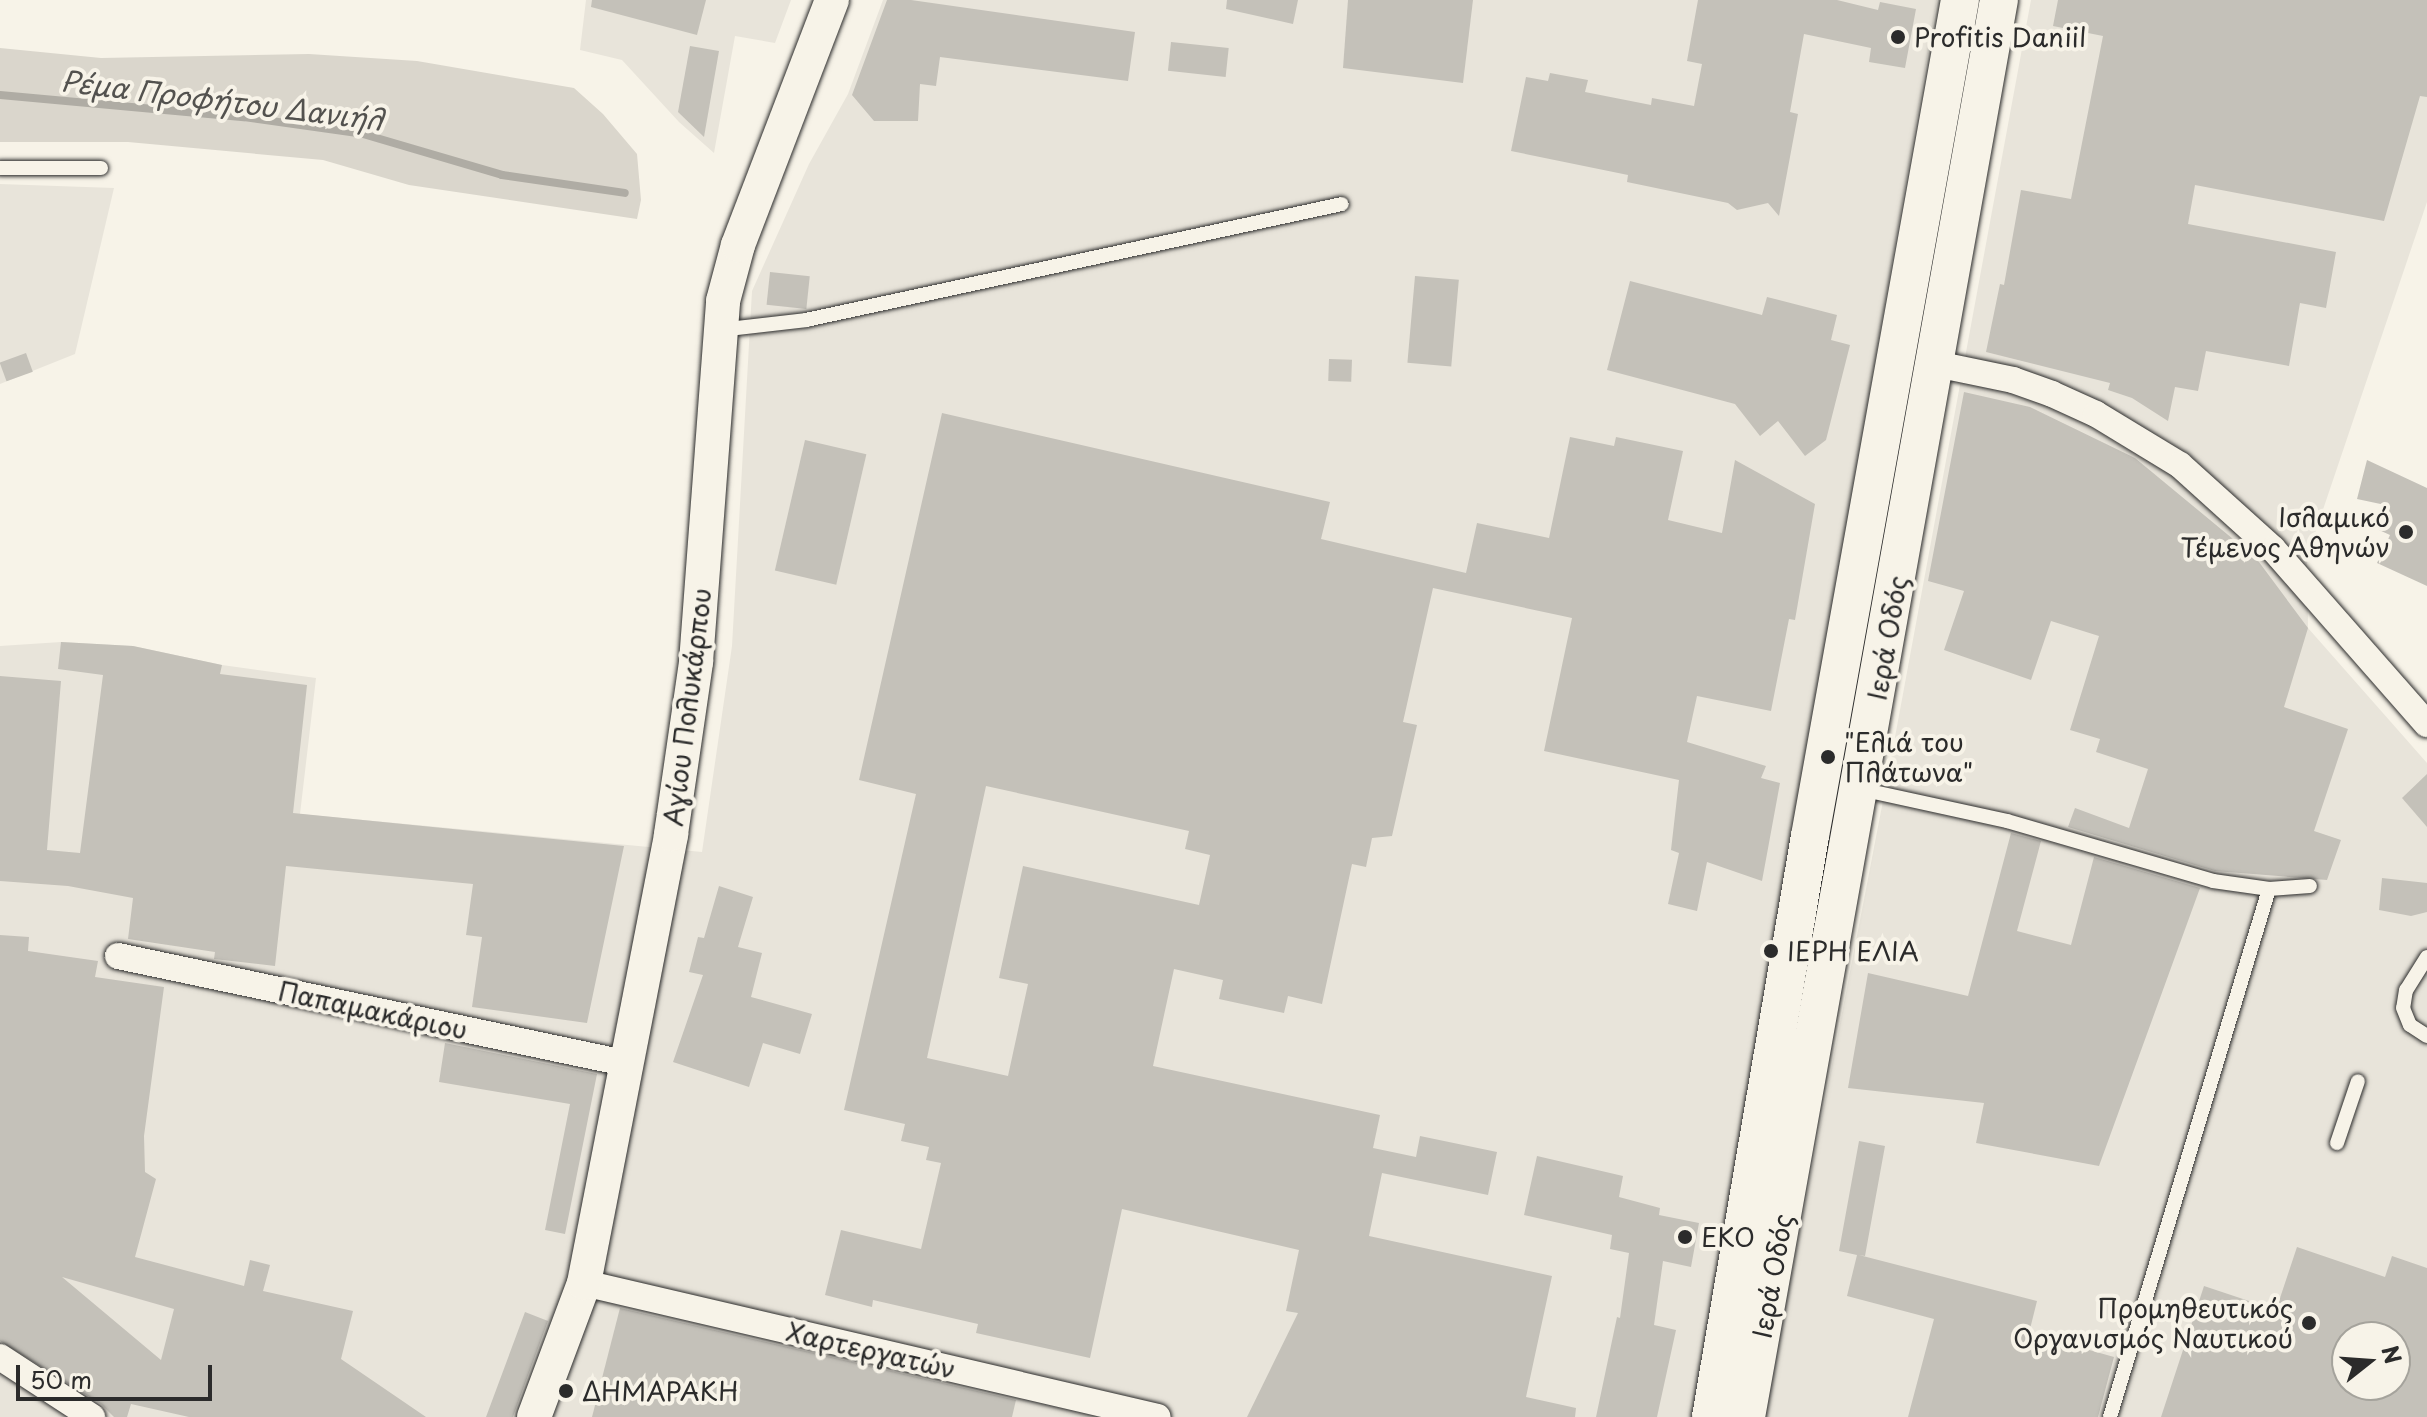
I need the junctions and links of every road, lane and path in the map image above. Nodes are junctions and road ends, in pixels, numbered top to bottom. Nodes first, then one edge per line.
1 (832, 0) edge
2 (1960, 0) edge
3 (1999, 0) edge
4 (0, 168) edge
5 (101, 168) dead end
6 (1342, 204) dead end
7 (719, 330) junction
8 (1936, 364) junction
9 (2427, 724) edge
10 (1860, 789) junction
11 (2310, 886) dead end
12 (2269, 889) junction
13 (118, 956) dead end
14 (2427, 957) edge
15 (2427, 1036) edge
16 (629, 1064) junction
17 (2358, 1081) dead end
18 (2337, 1143) dead end
19 (584, 1283) junction
20 (0, 1357) edge
21 (92, 1417) edge
22 (534, 1417) edge
23 (1158, 1417) edge
24 (1711, 1417) edge
25 (1746, 1417) edge
26 (2110, 1417) edge

1 - 7 street, Αγίου Πολυκάρπου
2 - 24 main road, Ιερά Οδός
3 - 8 main road, Ιερά Οδός
4 - 5 lane
6 - 7 lane
7 - 16 street, Αγίου Πολυκάρπου
8 - 9 street
8 - 10 main road, Ιερά Οδός
10 - 12 lane
10 - 25 main road, Ιερά Οδός
11 - 12 lane
12 - 26 lane
13 - 16 street, Παπαμακάριου
14 - 15 lane
16 - 19 street, Αγίου Πολυκάρπου
17 - 18 lane
19 - 22 street, Αγίου Πολυκάρπου
19 - 23 street, Χαρτεργατών
20 - 21 street

